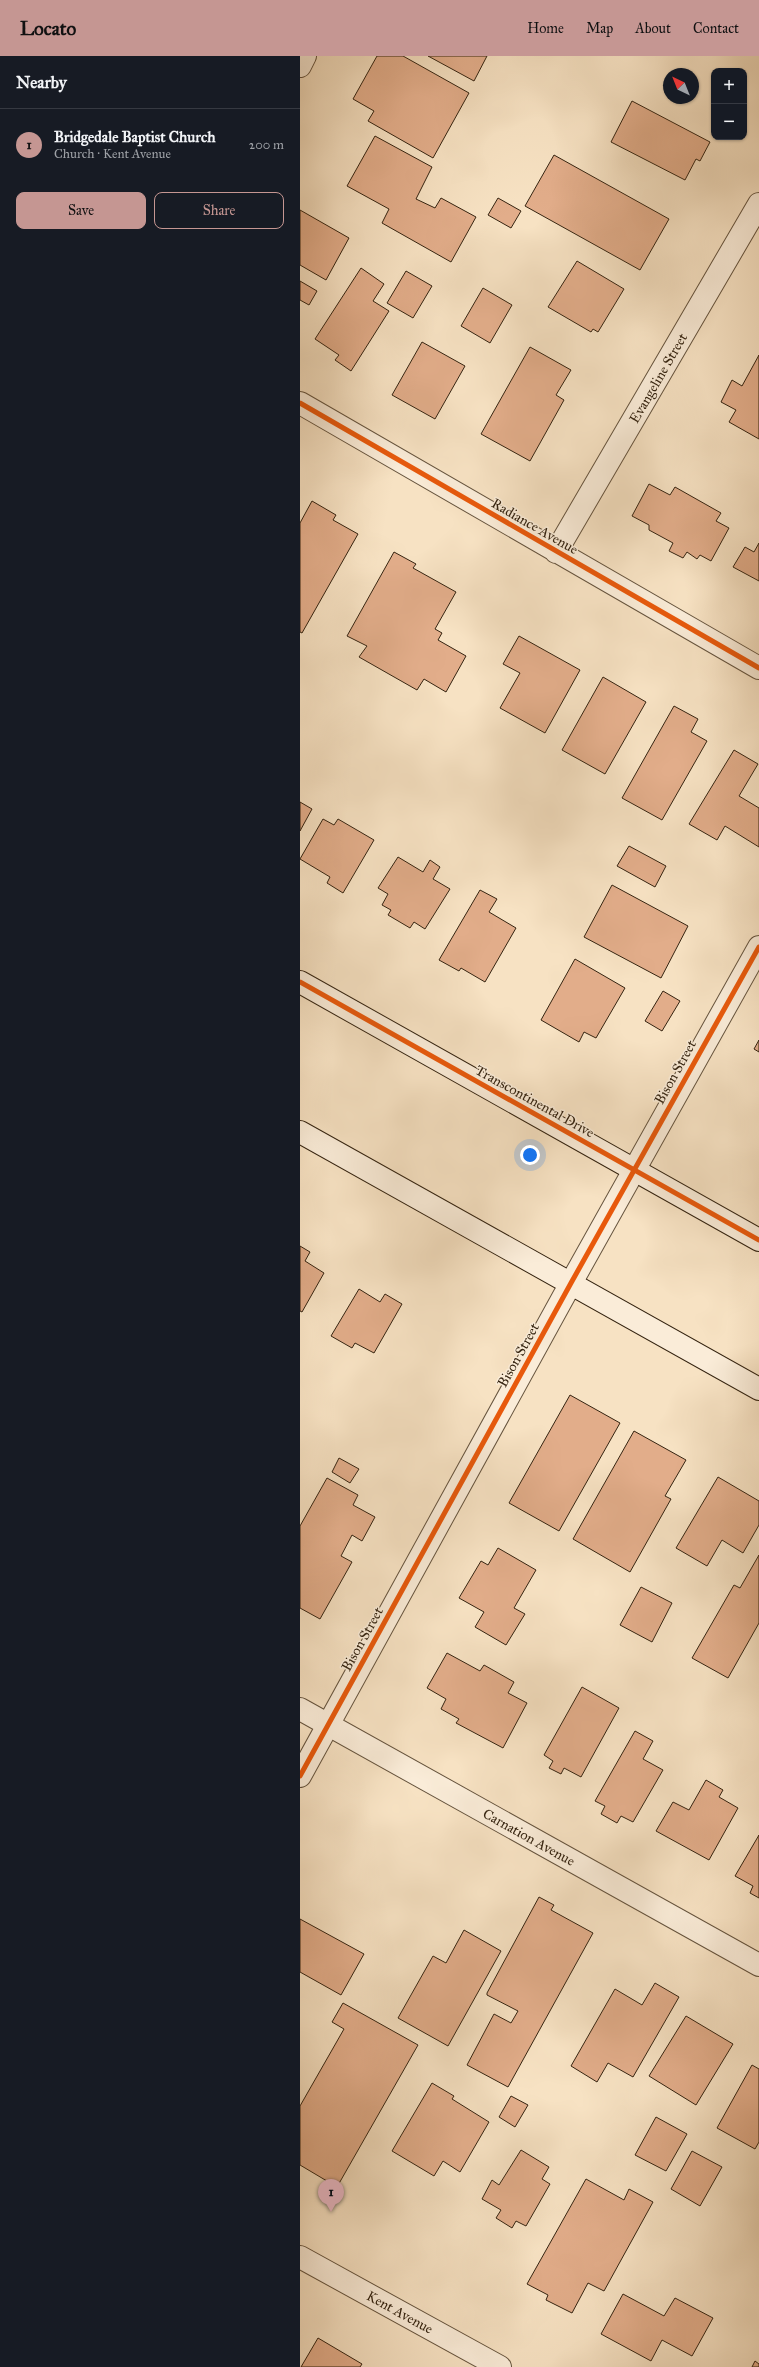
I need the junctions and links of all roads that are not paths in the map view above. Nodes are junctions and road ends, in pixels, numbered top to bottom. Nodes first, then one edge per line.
1 (305, 56) edge
2 (300, 66) edge
3 (759, 204) edge
4 (300, 403) edge
5 (556, 552) junction
6 (759, 668) edge
7 (759, 947) edge
8 (300, 982) edge
9 (300, 1132) edge
10 (633, 1170) junction
11 (759, 1240) edge
12 (571, 1283) junction
13 (759, 1389) edge
14 (300, 1709) edge
15 (328, 1725) junction
16 (300, 1776) edge
17 (759, 1965) edge
18 (300, 2257) edge
19 (500, 2367) edge

1 - 2 street
3 - 5 street, Evangeline Street
4 - 5 street, Radiance Avenue
5 - 6 street, Radiance Avenue
7 - 10 street, Bison Street
8 - 10 street, Transcontinental Drive
9 - 12 street
10 - 11 street, Transcontinental Drive
10 - 12 street, Bison Street
12 - 13 street
12 - 15 street, Bison Street
14 - 15 street, Carnation Avenue
15 - 16 street, Bison Street
15 - 17 street, Carnation Avenue
18 - 19 street, Kent Avenue

